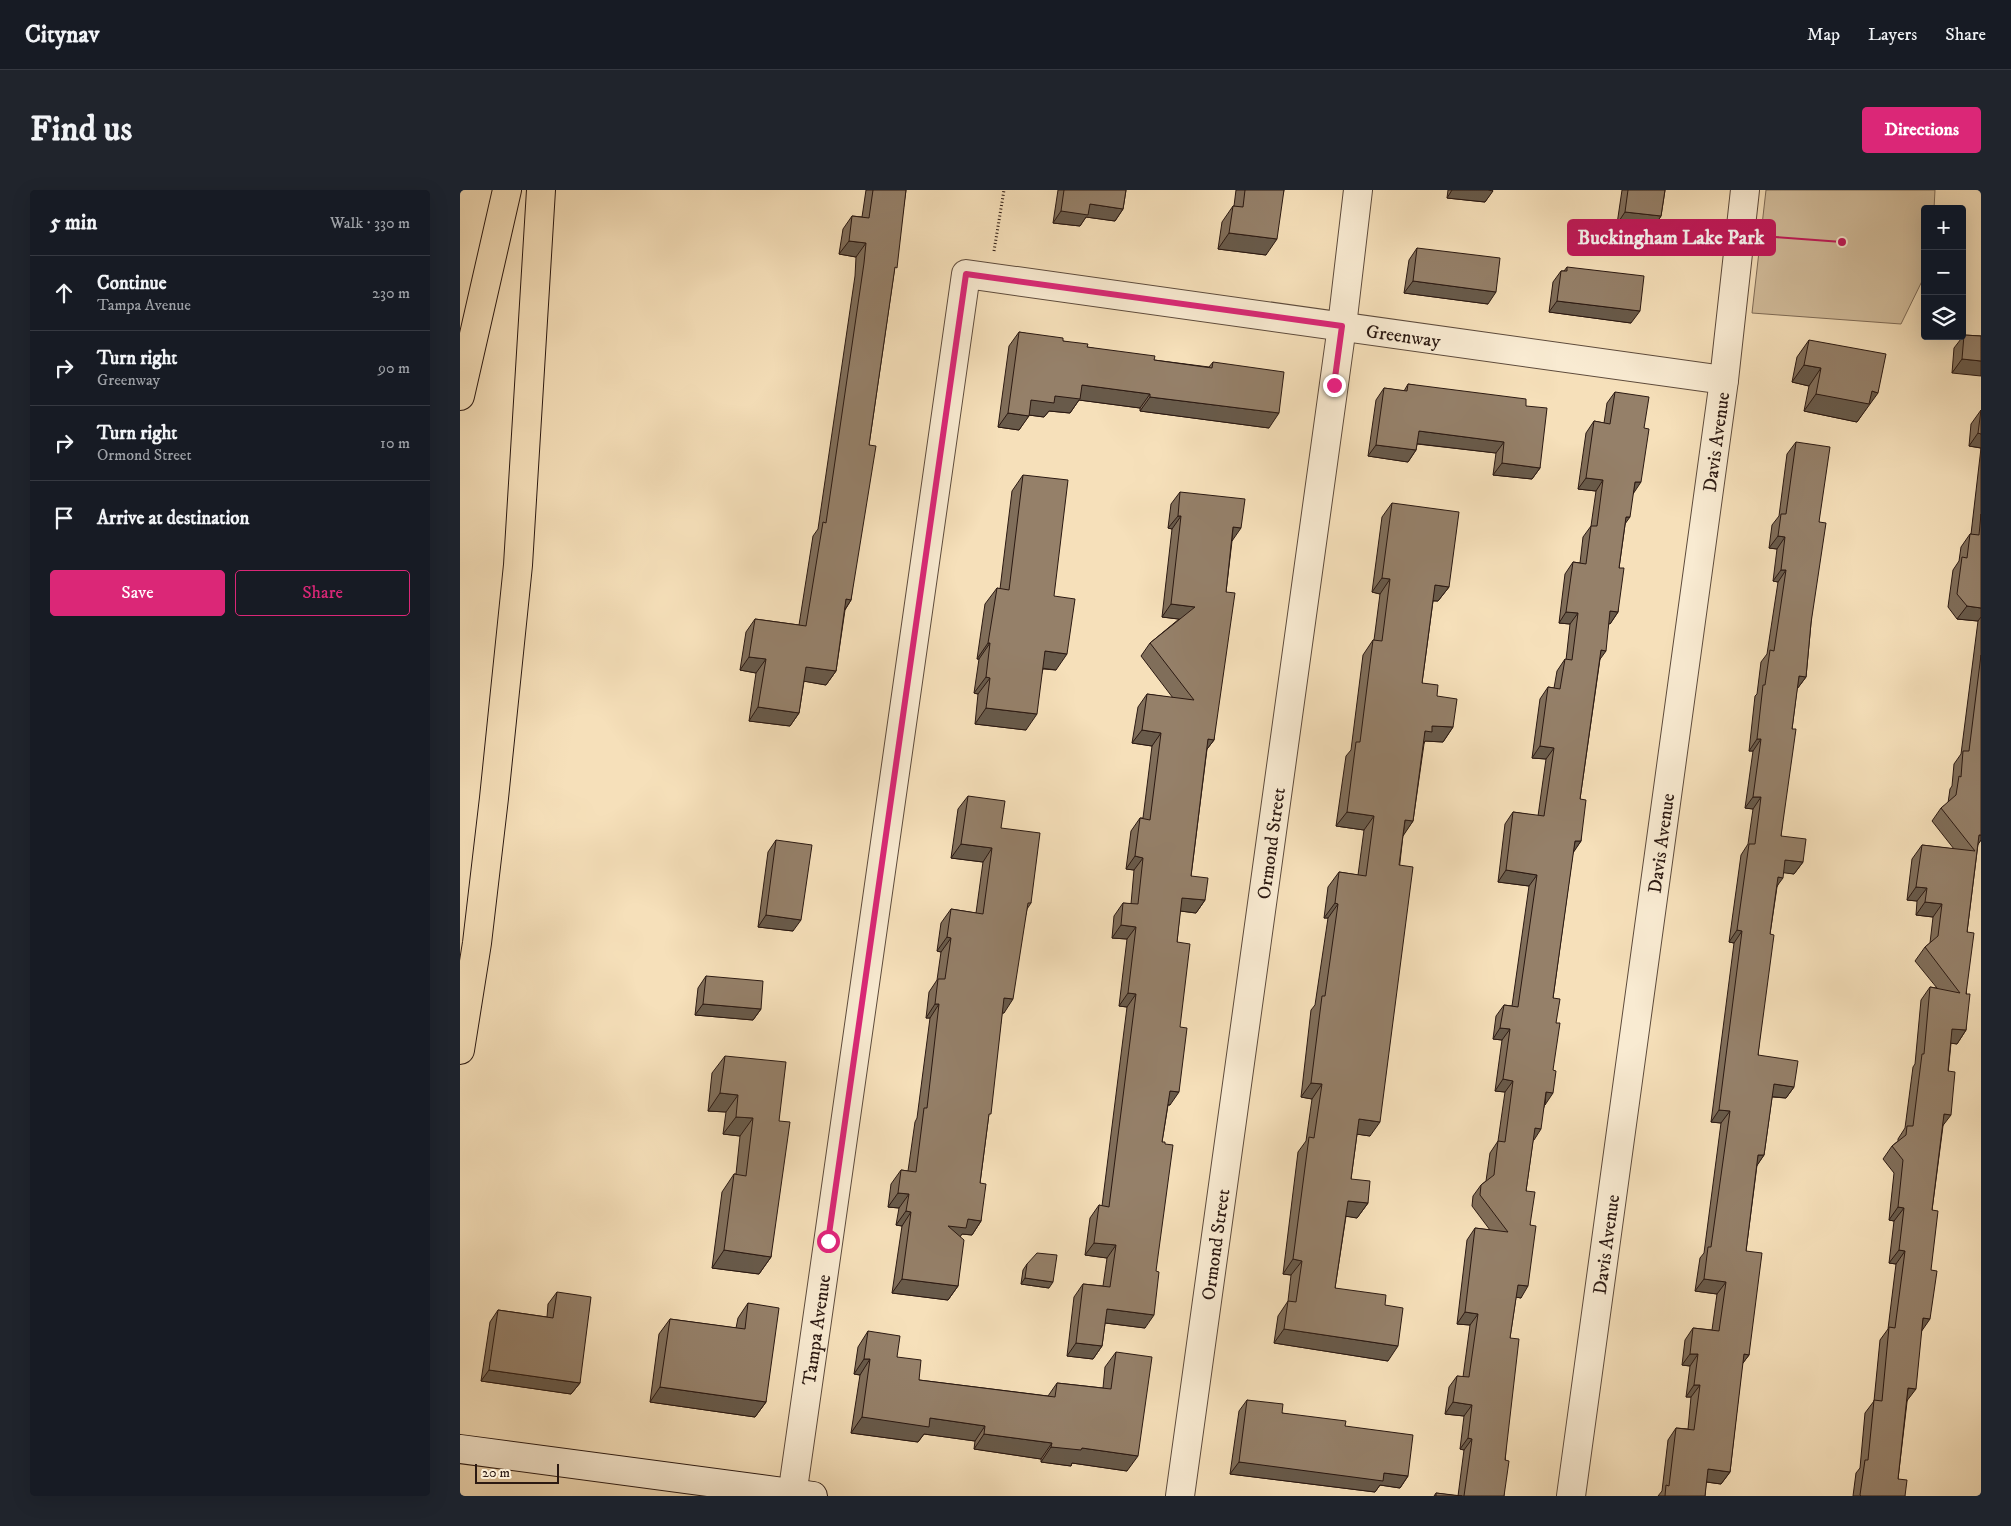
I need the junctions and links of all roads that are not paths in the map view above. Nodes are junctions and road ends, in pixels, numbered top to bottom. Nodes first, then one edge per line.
1 (507, 190) edge
2 (540, 190) edge
3 (1358, 190) edge
4 (1745, 190) edge
5 (978, 275) joint
6 (1342, 326) junction
7 (1724, 380) junction
8 (460, 396) edge
9 (460, 1050) edge
10 (460, 1449) edge
11 (799, 1495) edge
12 (1180, 1496) edge
13 (1571, 1496) edge

1 - 8 highway
2 - 9 highway
3 - 6 street, Ormond Street
4 - 7 street, Davis Avenue
5 - 6 street, Greenway
5 - 11 street, Tampa Avenue
6 - 7 street, Greenway
6 - 12 street, Ormond Street
7 - 13 street, Davis Avenue
10 - 11 street

